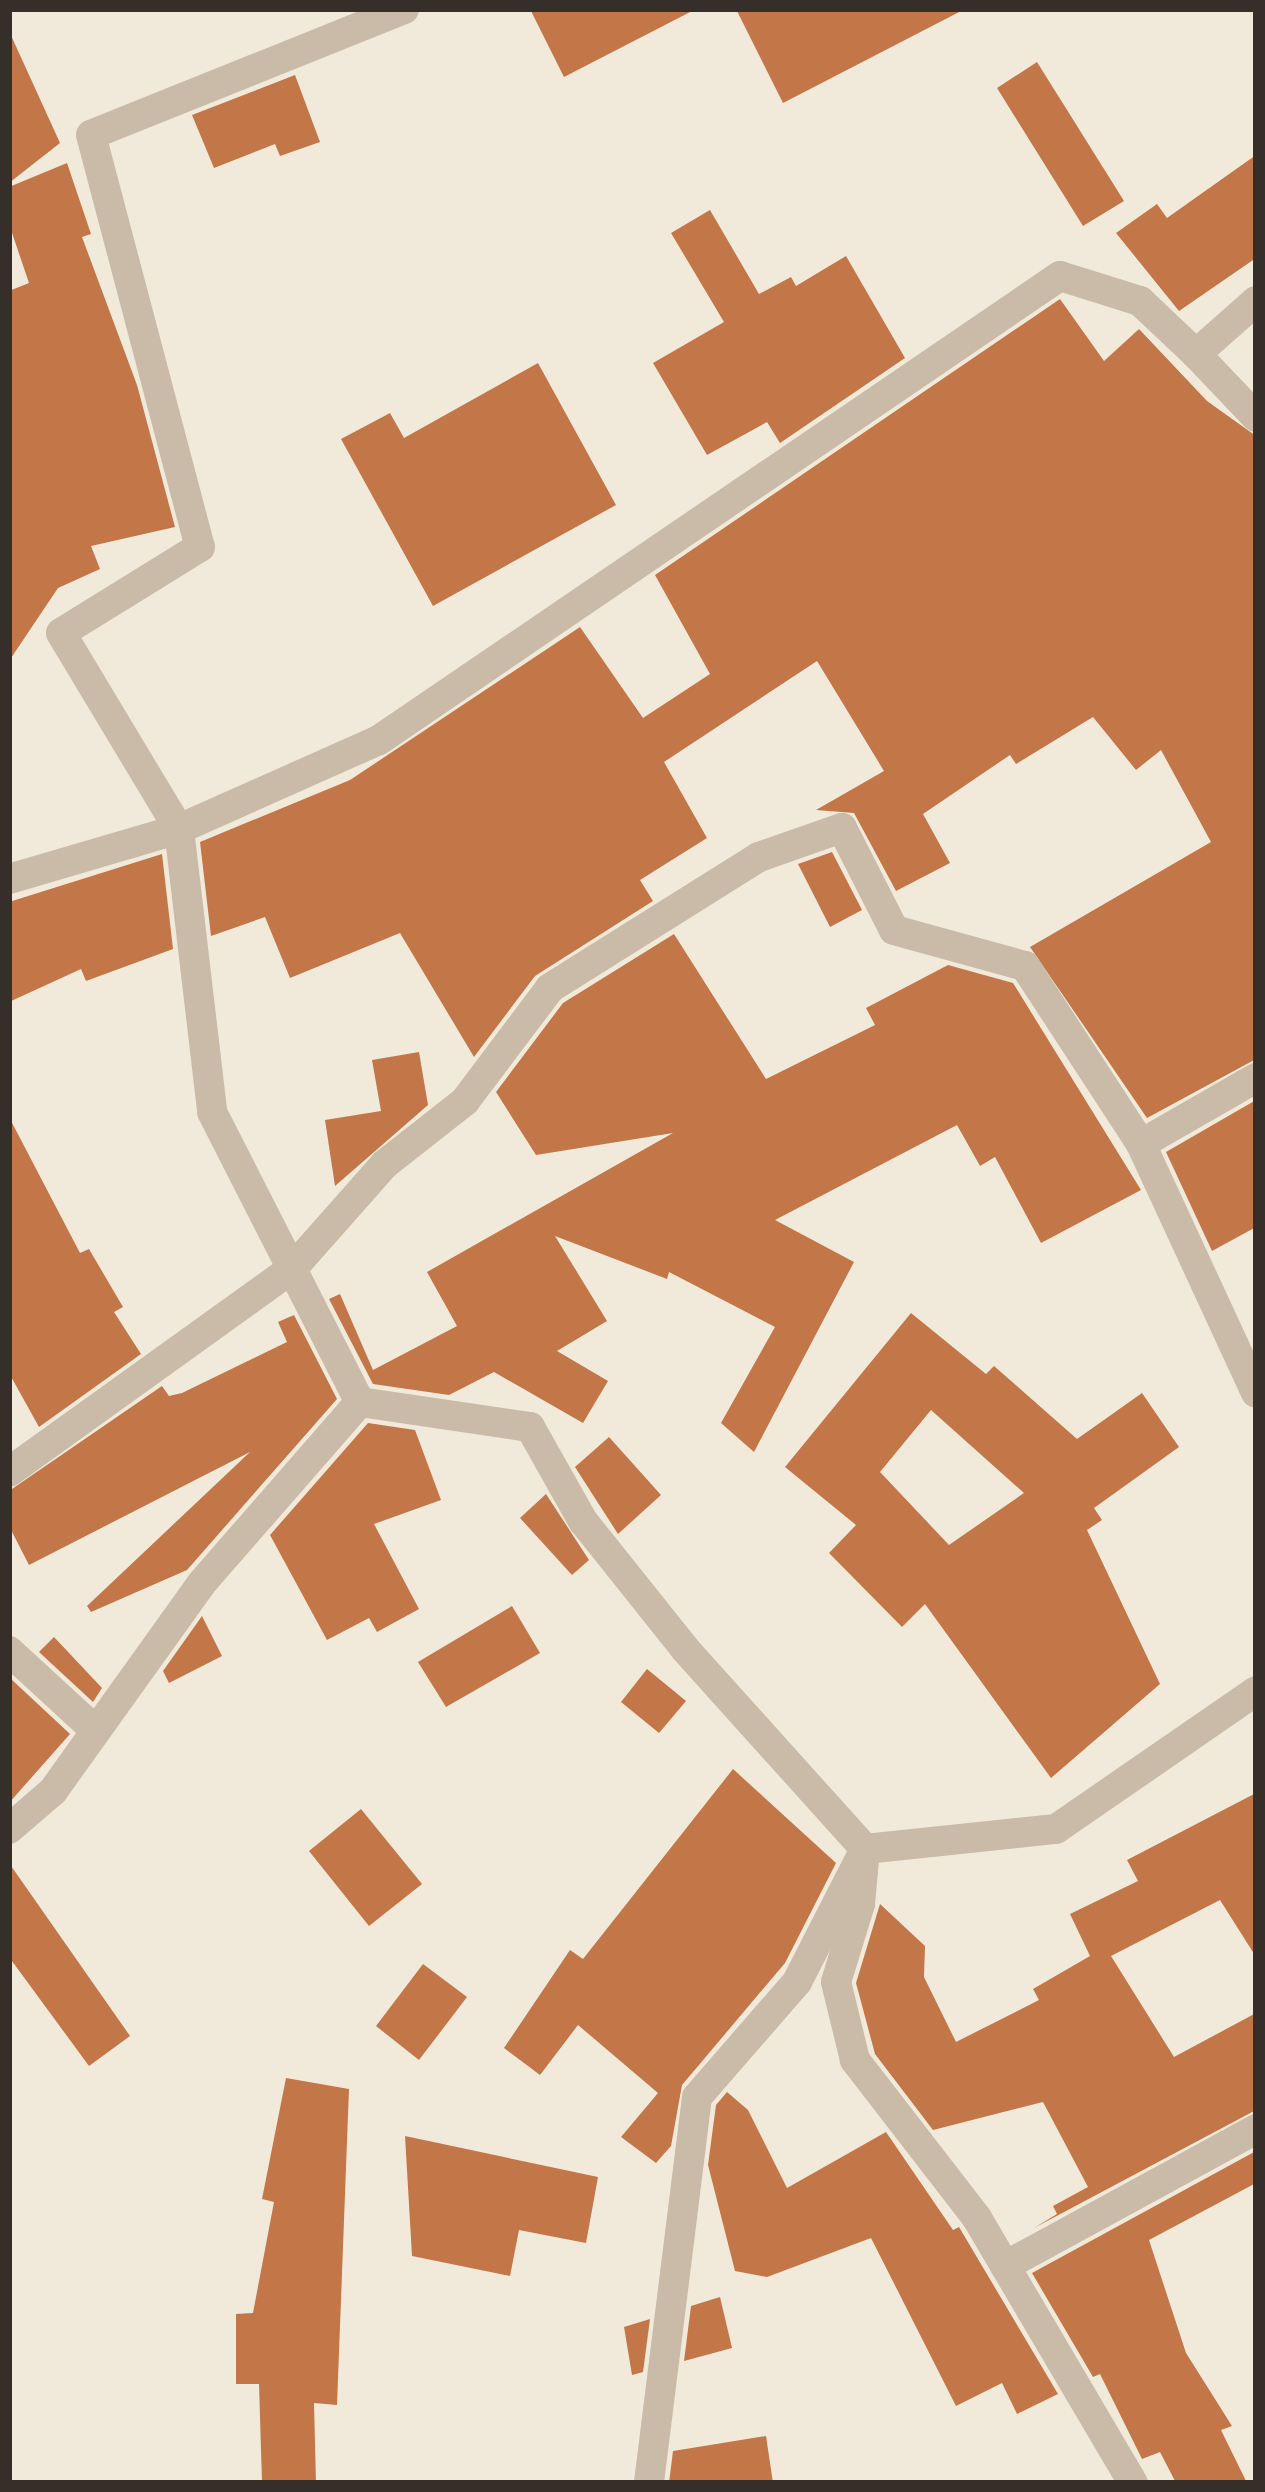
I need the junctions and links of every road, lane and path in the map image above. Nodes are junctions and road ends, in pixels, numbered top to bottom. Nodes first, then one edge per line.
1 (404, 9) edge
2 (1256, 301) edge
3 (1196, 354) junction
4 (1256, 417) edge
5 (179, 829) junction
6 (9, 879) edge
7 (1256, 1078) edge
8 (1142, 1144) junction
9 (292, 1269) junction
10 (1256, 1394) edge
11 (360, 1402) junction
12 (9, 1472) edge
13 (9, 1651) edge
14 (1256, 1690) edge
15 (96, 1731) junction
16 (9, 1829) edge
17 (865, 1849) junction
18 (1256, 2129) edge
19 (1006, 2266) junction
20 (649, 2483) edge
21 (1133, 2483) edge

1 - 5 street
2 - 3 street
3 - 4 street
3 - 5 street
5 - 6 street
5 - 9 street
7 - 8 street
8 - 9 street
8 - 10 street
9 - 11 street
9 - 12 street
11 - 15 street
11 - 17 street
13 - 15 street
14 - 17 street
15 - 16 street
17 - 19 street
17 - 20 street
18 - 19 street
19 - 21 street

